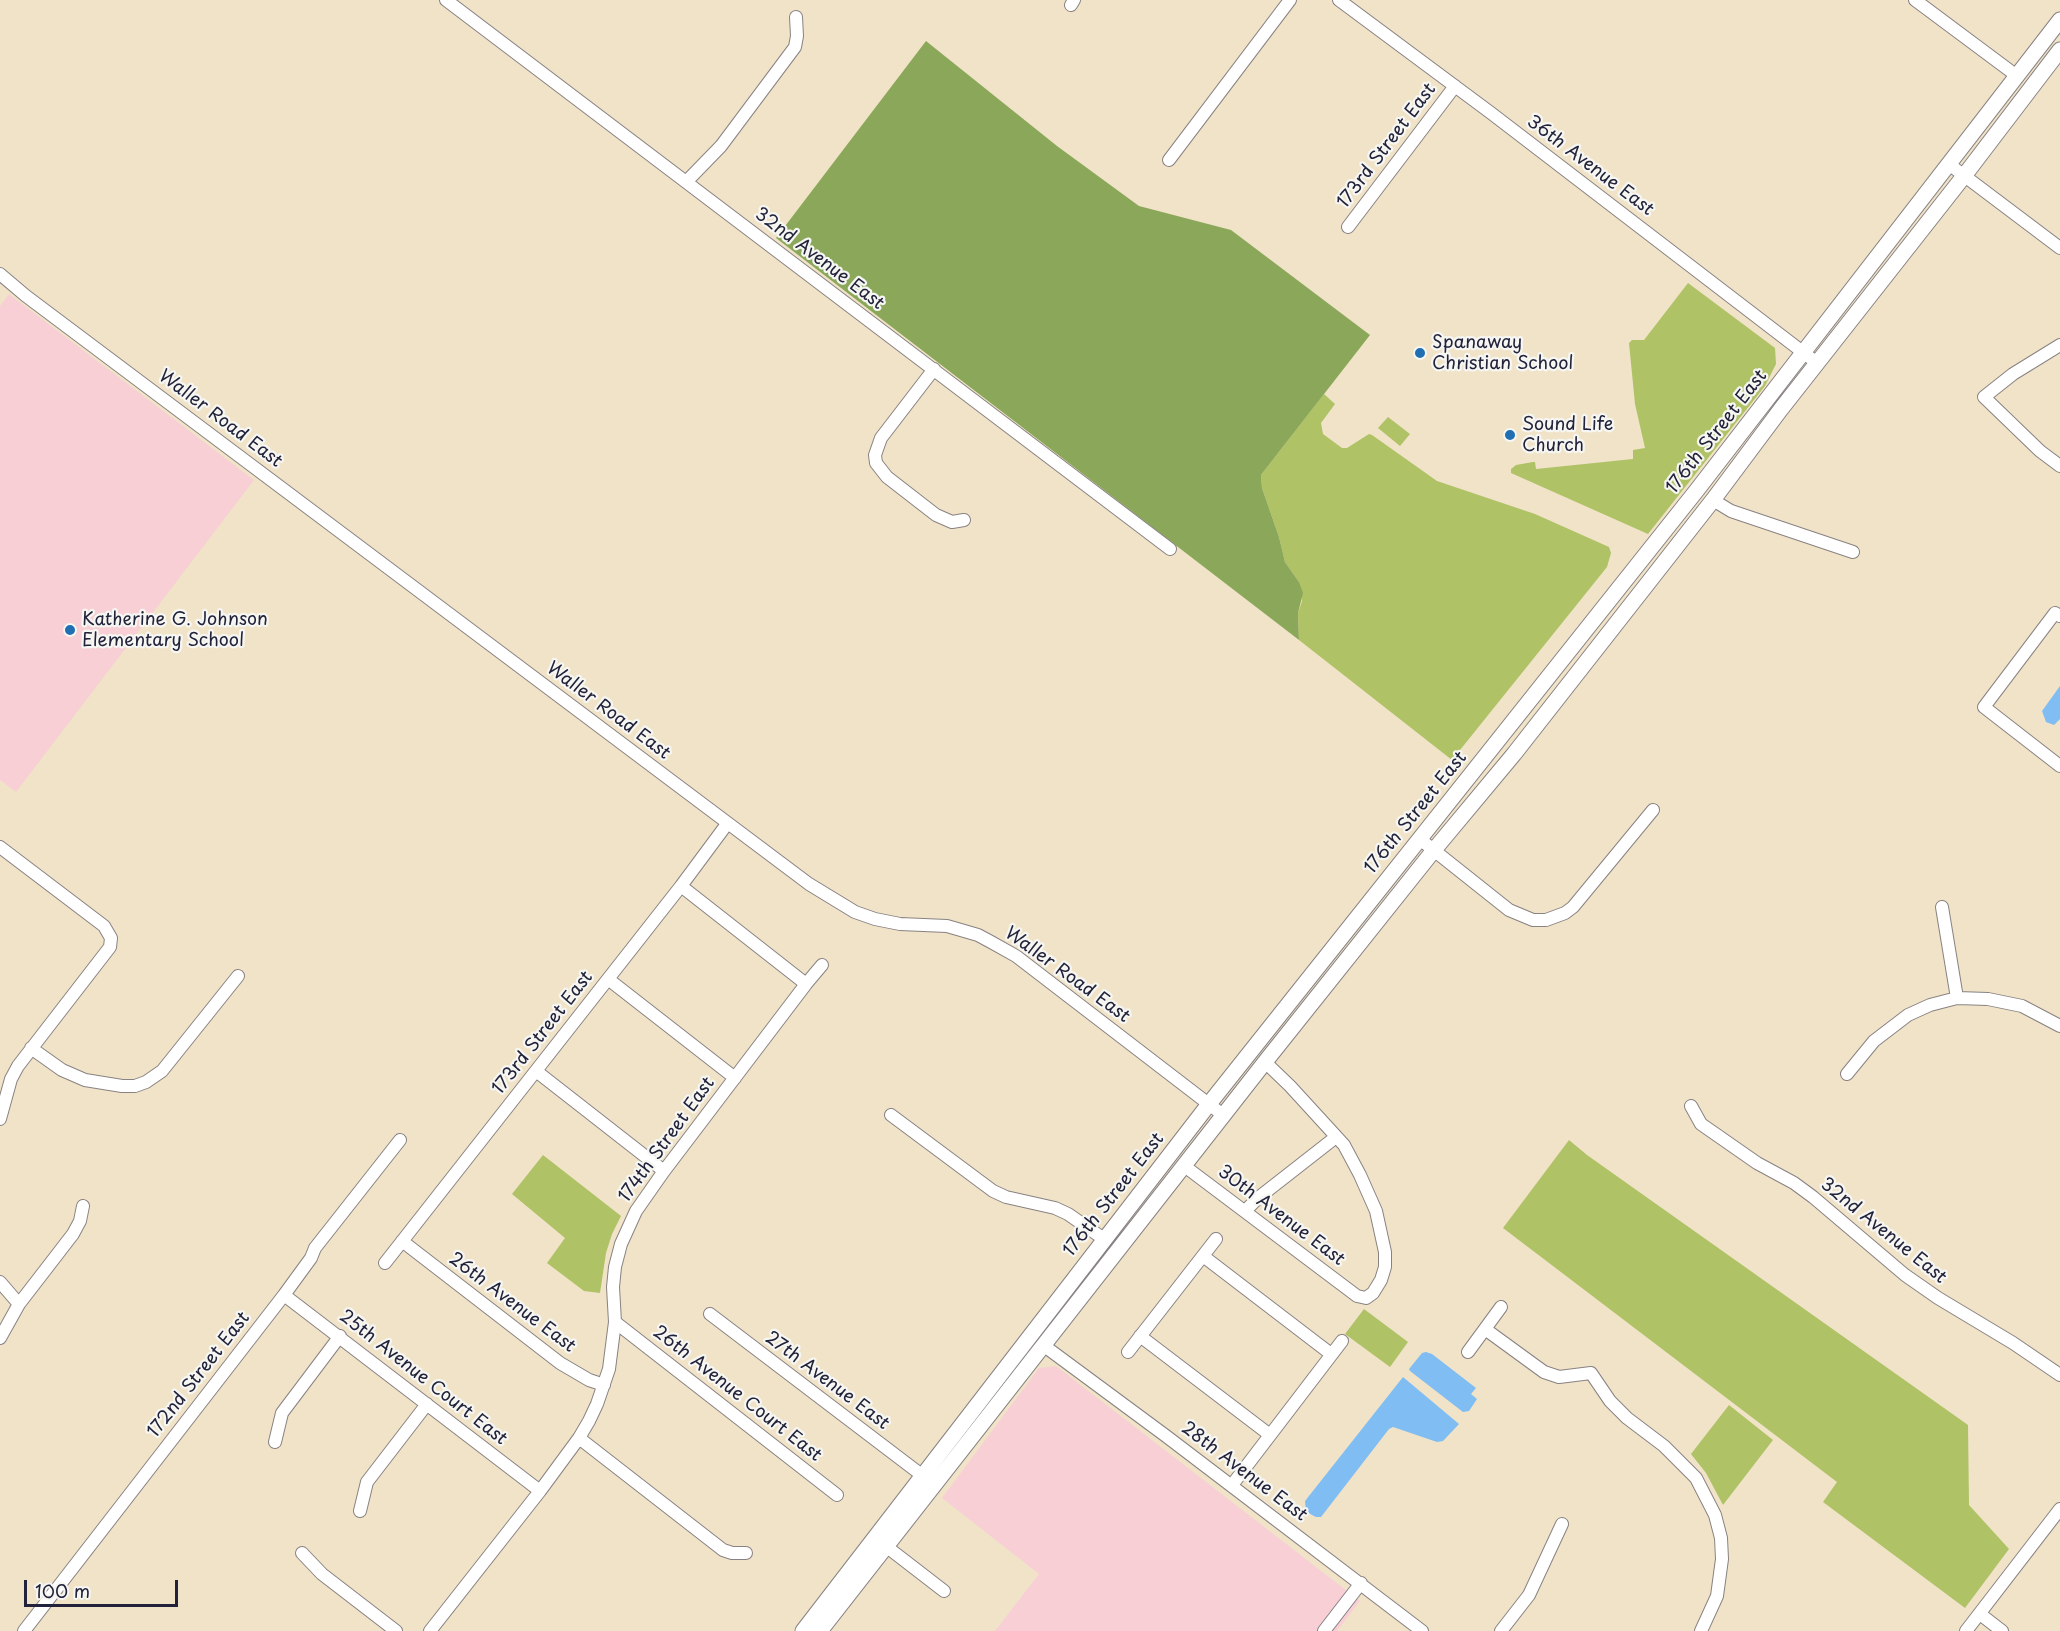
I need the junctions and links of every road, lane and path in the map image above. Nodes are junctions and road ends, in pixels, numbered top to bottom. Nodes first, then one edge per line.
1 (446, 0) edge
2 (1290, 0) edge
3 (1339, 0) edge
4 (1915, 0) edge
5 (796, 17) dead end
6 (2060, 20) edge
7 (2060, 50) edge
8 (2017, 76) junction
9 (1455, 86) junction
10 (1169, 160) dead end
11 (1950, 165) junction
12 (1964, 176) junction
13 (687, 181) junction
14 (1348, 227) dead end
15 (2060, 248) edge
16 (0, 274) edge
17 (2060, 345) edge
18 (1804, 352) junction
19 (1817, 363) junction
20 (933, 369) junction
21 (2060, 466) edge
22 (1713, 500) junction
23 (964, 520) dead end
24 (1170, 549) dead end
25 (1853, 552) dead end
26 (2058, 614) edge
27 (2060, 766) edge
28 (1653, 810) dead end
29 (727, 824) junction
30 (1421, 840) junction
31 (0, 847) edge
32 (1434, 850) junction
33 (681, 886) junction
34 (1942, 907) dead end
35 (822, 965) dead end
36 (238, 976) dead end
37 (608, 979) junction
38 (806, 984) junction
39 (1957, 999) junction
40 (2060, 1026) edge
41 (31, 1048) junction
42 (1265, 1062) junction
43 (536, 1071) junction
44 (1846, 1074) dead end
45 (735, 1078) junction
46 (1209, 1104) junction
47 (1691, 1106) dead end
48 (891, 1115) dead end
49 (1223, 1115) junction
50 (0, 1119) edge
51 (1336, 1137) junction
52 (400, 1140) dead end
53 (1183, 1165) junction
54 (664, 1171) junction
55 (83, 1206) dead end
56 (1245, 1211) junction
57 (1104, 1239) junction
58 (1216, 1239) dead end
59 (402, 1241) junction
60 (1203, 1256) junction
61 (385, 1263) dead end
62 (1074, 1280) junction
63 (0, 1282) edge
64 (284, 1294) junction
65 (19, 1304) junction
66 (1501, 1306) dead end
67 (710, 1314) dead end
68 (615, 1322) junction
69 (1485, 1329) junction
70 (339, 1336) junction
71 (1140, 1336) junction
72 (0, 1338) edge
73 (1342, 1341) dead end
74 (1043, 1345) junction
75 (1128, 1352) dead end
76 (1468, 1352) dead end
77 (1331, 1354) junction
78 (2060, 1375) edge
79 (604, 1385) junction
80 (427, 1404) junction
81 (1270, 1436) junction
82 (579, 1438) junction
83 (275, 1442) dead end
84 (923, 1476) junction
85 (1232, 1485) junction
86 (540, 1491) junction
87 (837, 1495) dead end
88 (2060, 1509) edge
89 (360, 1511) dead end
90 (1562, 1524) dead end
91 (887, 1547) junction
92 (302, 1553) dead end
93 (746, 1553) dead end
94 (1361, 1583) junction
95 (838, 1586) junction
96 (944, 1591) dead end
97 (1980, 1614) junction
98 (1406, 1626) edge
99 (24, 1631) edge
100 (396, 1631) edge
101 (430, 1631) edge
102 (803, 1631) edge
103 (812, 1631) edge
104 (820, 1631) edge
105 (1324, 1631) edge
106 (1422, 1631) edge
107 (1501, 1631) edge
108 (1701, 1631) edge
109 (1966, 1631) edge
110 (2002, 1631) edge

1 - 13 street, 32nd Avenue East
2 - 10 street
3 - 9 street, 36th Avenue East
4 - 8 street
5 - 13 street
6 - 8 main road, 176th Street East
7 - 12 main road, 176th Street East
8 - 11 main road, 176th Street East
9 - 14 street, 173rd Street East
9 - 18 street, 36th Avenue East
11 - 12 street
11 - 18 main road, 176th Street East
12 - 15 street
12 - 19 main road, 176th Street East
13 - 20 street, 32nd Avenue East
16 - 29 street, Waller Road East
17 - 21 street
18 - 19 street, 36th Avenue East
18 - 30 main road, 176th Street East
19 - 22 main road, 176th Street East
20 - 23 street
20 - 24 street, 32nd Avenue East
22 - 25 street
22 - 32 main road, 176th Street East
26 - 27 street
28 - 32 street
29 - 33 street, 173rd Street East
29 - 46 street, Waller Road East
30 - 32 street
30 - 46 main road, 176th Street East
31 - 41 street
32 - 42 main road, 176th Street East
33 - 37 street, 173rd Street East
33 - 38 street
34 - 39 street
35 - 38 street, 174th Street East
36 - 41 street
37 - 43 street, 173rd Street East
37 - 45 street
38 - 45 street, 174th Street East
39 - 40 street
39 - 44 street
41 - 50 street
42 - 49 main road, 176th Street East
42 - 51 street
43 - 54 street
43 - 59 street, 173rd Street East
45 - 54 street, 174th Street East
46 - 49 street, Waller Road East
46 - 57 main road, 176th Street East
47 - 78 street, 32nd Avenue East
48 - 57 street
49 - 53 main road, 176th Street East
51 - 56 street
51 - 56 street, 30th Avenue East
52 - 64 street, 172nd Street East
53 - 56 street, 30th Avenue East
53 - 74 main road, 176th Street East
54 - 68 street, 174th Street East
55 - 65 street
57 - 62 main road, 176th Street East
58 - 60 street
59 - 61 street, 173rd Street East
59 - 79 street, 26th Avenue East
60 - 71 street
60 - 77 street
62 - 74 main road
62 - 84 main road, 176th Street East
63 - 65 street
64 - 70 street, 25th Avenue Court East
64 - 99 street, 172nd Street East
65 - 72 street
66 - 69 street
67 - 84 street, 27th Avenue East
68 - 79 street, 174th Street East
68 - 87 street, 26th Avenue Court East
69 - 76 street
69 - 108 street
70 - 80 street, 25th Avenue Court East
70 - 83 street
71 - 75 street
71 - 81 street
73 - 77 street
74 - 85 street, 28th Avenue East
74 - 91 main road, 176th Street East
77 - 81 street
79 - 82 street, 174th Street East
80 - 86 street, 25th Avenue Court East
80 - 89 street
81 - 85 street
82 - 86 street, 174th Street East
82 - 93 street
84 - 95 main road, 176th Street East
85 - 94 street, 28th Avenue East
86 - 101 street, 174th Street East
88 - 97 street
90 - 107 street
91 - 96 street
91 - 104 main road, 176th Street East
92 - 100 street
94 - 98 street, 28th Avenue East
94 - 105 street
95 - 102 main road, 176th Street East
95 - 103 main road
97 - 109 street
97 - 110 street
98 - 106 street, 28th Avenue East

